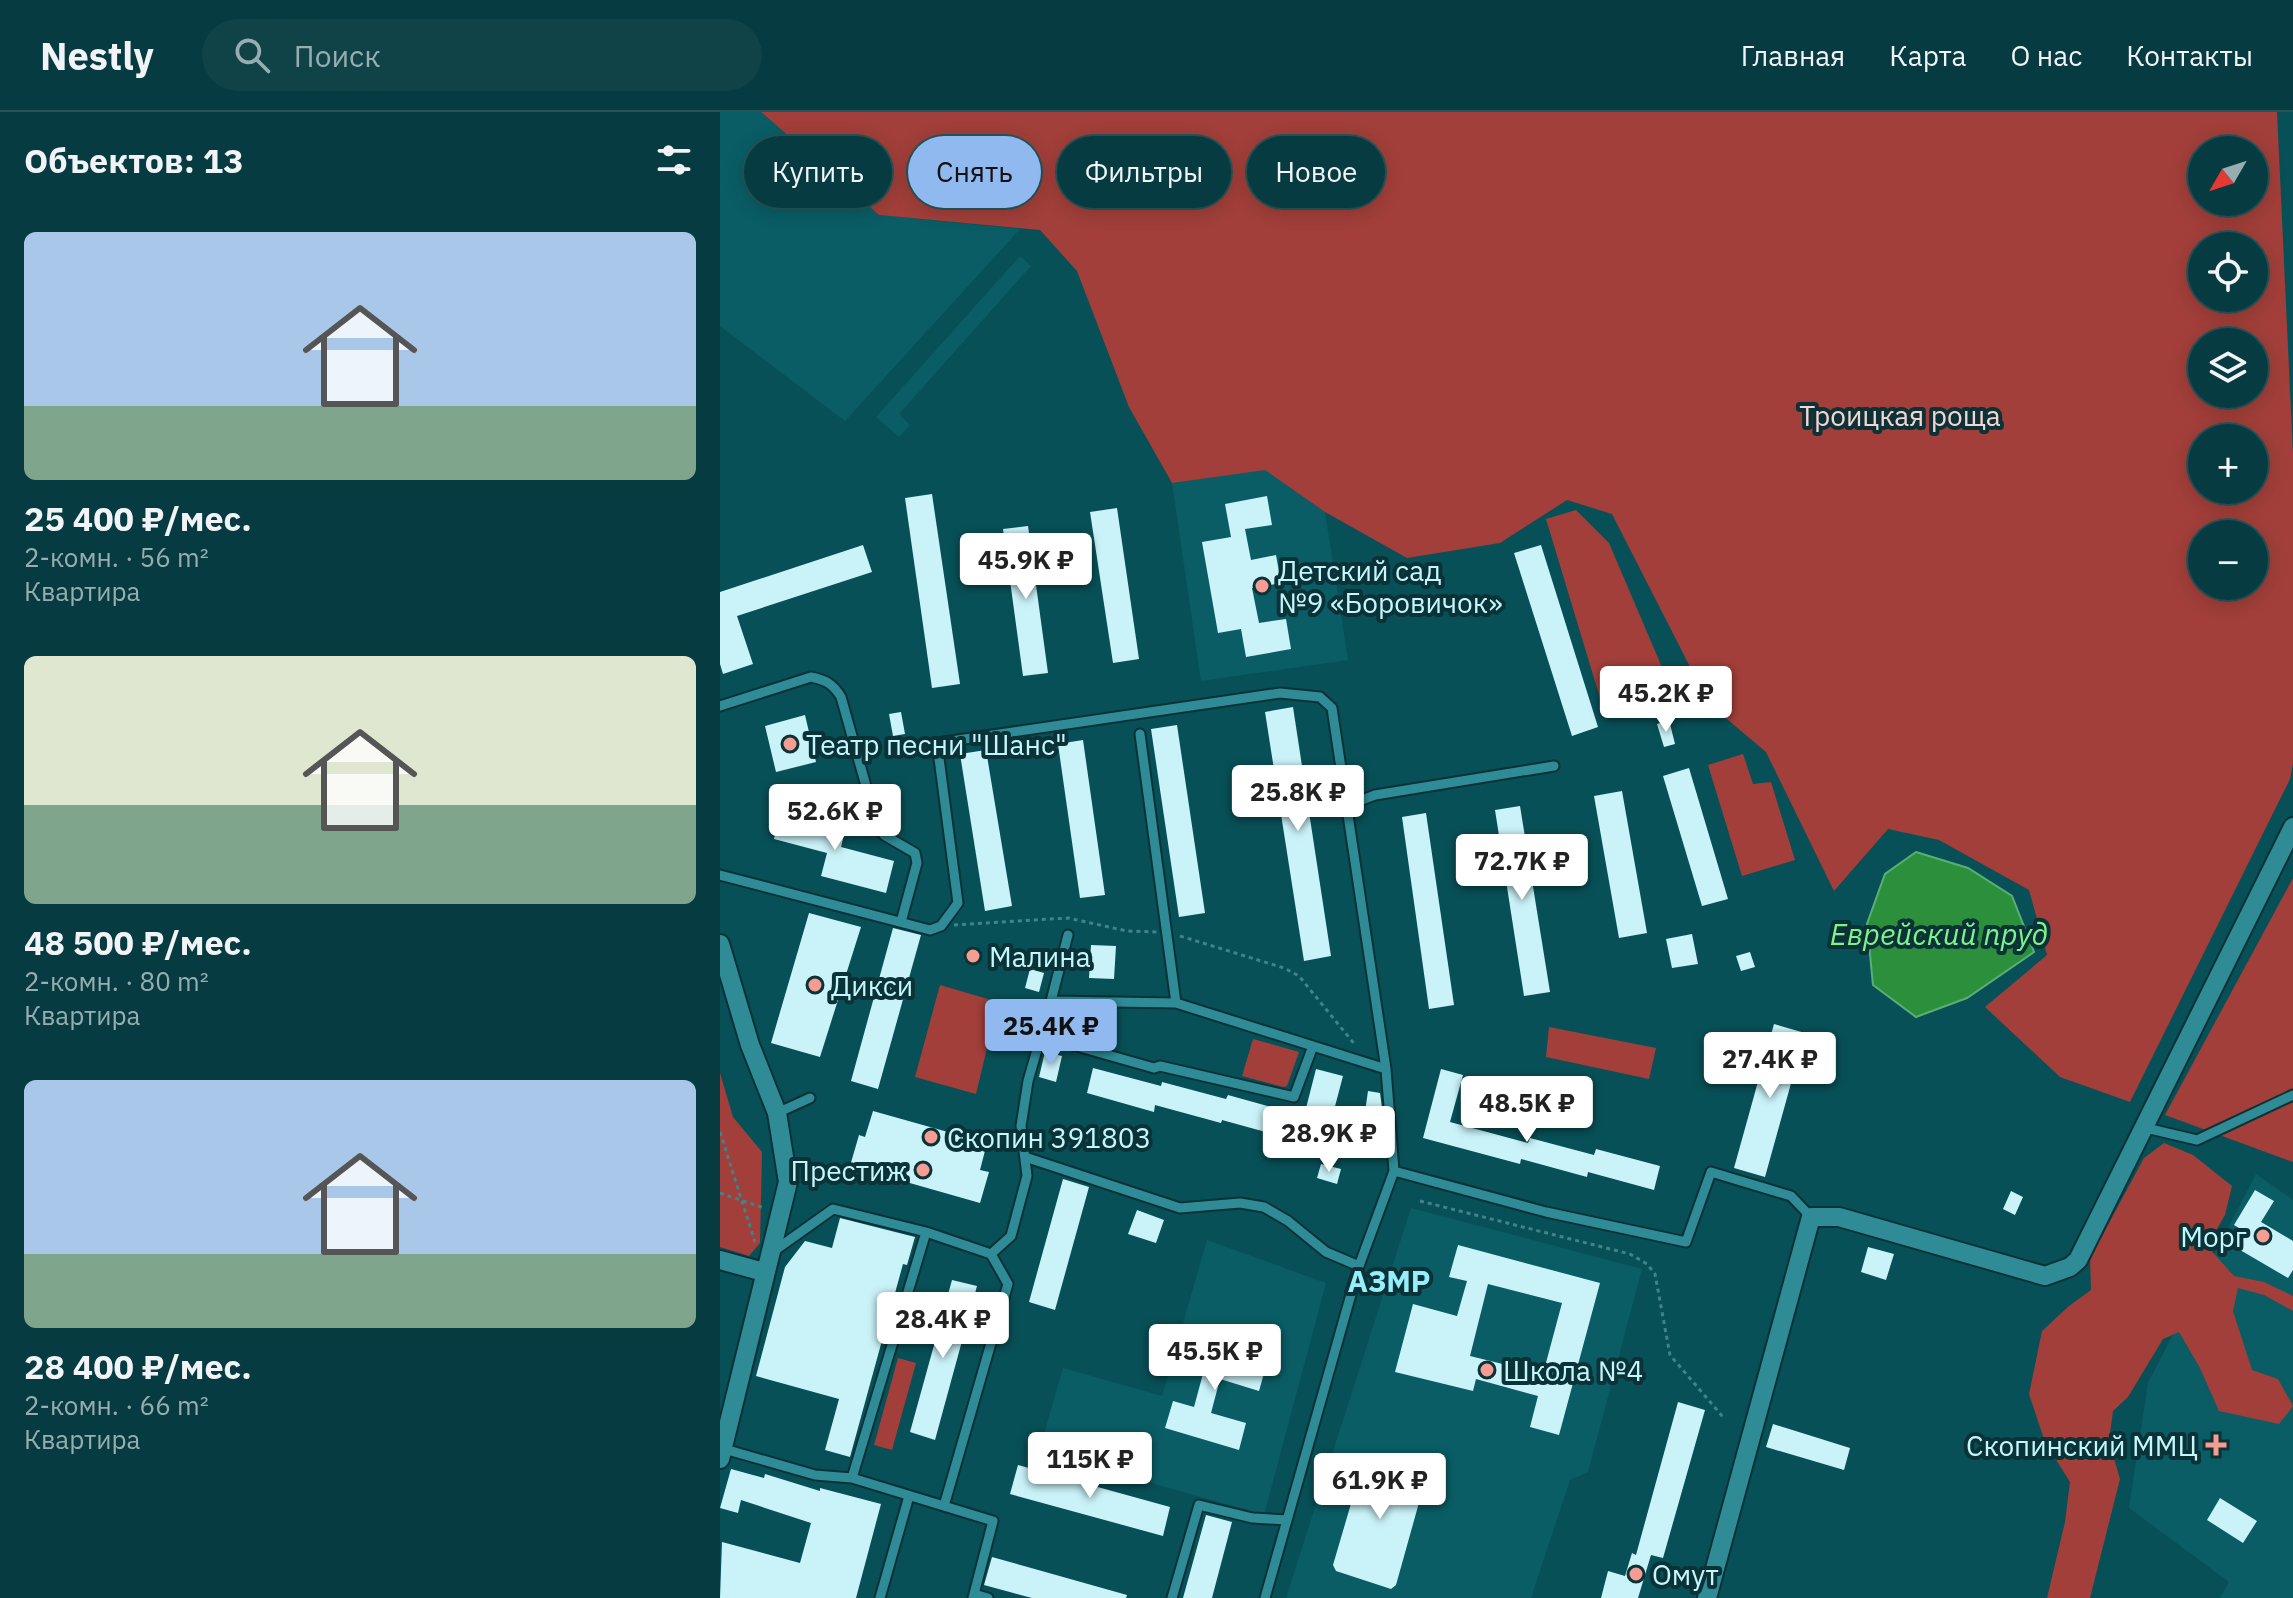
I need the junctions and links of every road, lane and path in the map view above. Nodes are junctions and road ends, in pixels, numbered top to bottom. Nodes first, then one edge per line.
1 (720, 706) edge
2 (1140, 734) dead end
3 (1554, 766) dead end
4 (1346, 806) junction
5 (2293, 827) edge
6 (720, 875) edge
7 (901, 922) junction
8 (941, 926) junction
9 (1167, 932) junction
10 (1068, 935) dead end
11 (720, 944) edge
12 (1051, 1001) junction
13 (1176, 1003) junction
14 (1041, 1036) junction
15 (1313, 1046) junction
16 (1371, 1065) junction
17 (1386, 1069) junction
18 (2293, 1095) edge
19 (810, 1098) dead end
20 (777, 1113) junction
21 (2146, 1128) junction
22 (720, 1132) edge
23 (1025, 1157) junction
24 (1394, 1171) junction
25 (720, 1193) edge
26 (740, 1200) junction
27 (1420, 1201) dead end
28 (779, 1213) junction
29 (1811, 1217) junction
30 (926, 1232) junction
31 (991, 1254) junction
32 (720, 1260) edge
33 (765, 1265) junction
34 (1359, 1266) junction
35 (1723, 1417) dead end
36 (721, 1448) edge
37 (720, 1459) edge
38 (852, 1478) junction
39 (909, 1496) junction
40 (944, 1506) junction
41 (1287, 1520) junction
42 (973, 1596) edge
43 (880, 1598) edge
44 (988, 1598) edge
45 (1172, 1598) edge
46 (1265, 1598) edge
47 (1707, 1598) edge

1 - 7 lane
2 - 9 lane
3 - 4 lane
4 - 8 lane
4 - 17 lane
5 - 21 street
6 - 7 lane
7 - 8 lane
8 - 9 path
9 - 13 lane
9 - 16 path
10 - 12 lane
11 - 20 street
12 - 13 lane
12 - 14 lane
13 - 15 lane
14 - 15 lane
14 - 23 lane
15 - 16 lane
16 - 17 lane
17 - 24 lane
18 - 21 lane
19 - 20 lane
20 - 28 street
21 - 29 street
22 - 26 path
23 - 31 lane
23 - 34 lane
24 - 29 lane
24 - 34 lane
25 - 26 path
26 - 28 path
26 - 33 path
27 - 35 path
28 - 33 street
29 - 47 street
30 - 31 lane
30 - 33 lane
30 - 38 lane
31 - 40 lane
32 - 33 street
33 - 36 street
34 - 41 lane
36 - 37 street
36 - 38 lane
38 - 39 lane
39 - 40 lane
39 - 43 lane
40 - 42 lane
41 - 45 lane
41 - 46 lane
42 - 44 lane

